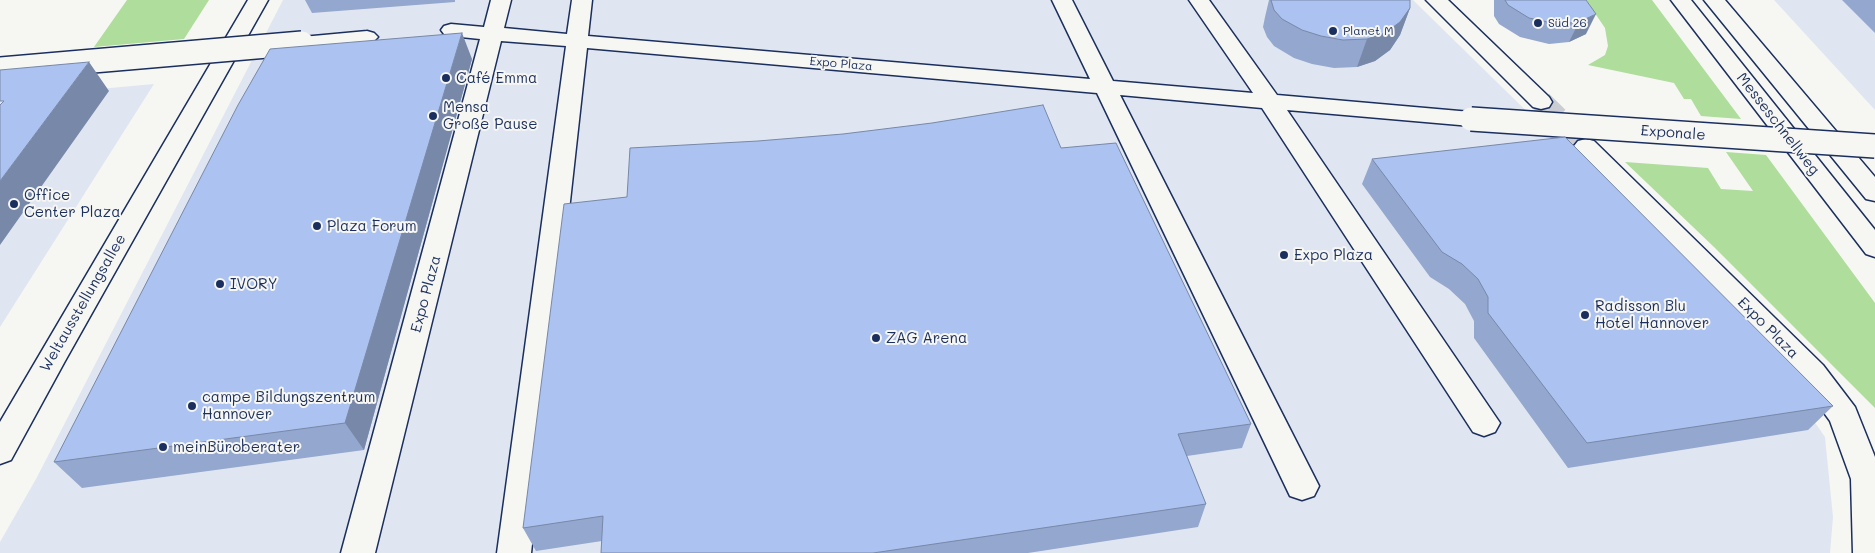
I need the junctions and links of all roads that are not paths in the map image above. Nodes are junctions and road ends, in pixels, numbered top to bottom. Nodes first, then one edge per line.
1 (258, 0) edge
2 (501, 0) edge
3 (582, 0) edge
4 (1062, 0) edge
5 (1199, 0) edge
6 (1436, 0) edge
7 (1681, 0) edge
8 (1714, 0) edge
9 (451, 30) dead end
10 (492, 34) junction
11 (367, 37) dead end
12 (577, 41) junction
13 (0, 70) edge
14 (1105, 87) junction
15 (1270, 102) junction
16 (1541, 102) tunnel mouth
17 (1471, 119) joint
18 (1586, 146) tunnel mouth
19 (1875, 146) edge
20 (1875, 193) edge
21 (1875, 248) edge
22 (1484, 423) dead end
23 (0, 451) edge
24 (1302, 486) dead end
25 (358, 553) edge
26 (514, 553) edge
27 (1870, 553) edge

1 - 23 main road, Weltausstellungsallee
2 - 10 main road, Expo Plaza
3 - 12 main road
4 - 14 main road
5 - 15 main road
6 - 16 main road
7 - 21 main road, Messeschnellweg
8 - 20 main road, Messeschnellweg
9 - 10 main road, Expo Plaza
10 - 12 main road, Expo Plaza
10 - 25 main road, Expo Plaza
11 - 13 main road, bridge
12 - 14 main road, Expo Plaza
12 - 26 main road
14 - 15 main road, Expo Plaza
14 - 24 main road
15 - 17 main road, Expo Plaza
15 - 22 main road
17 - 19 main road, Exponale, bridge
18 - 27 main road, Expo Plaza

